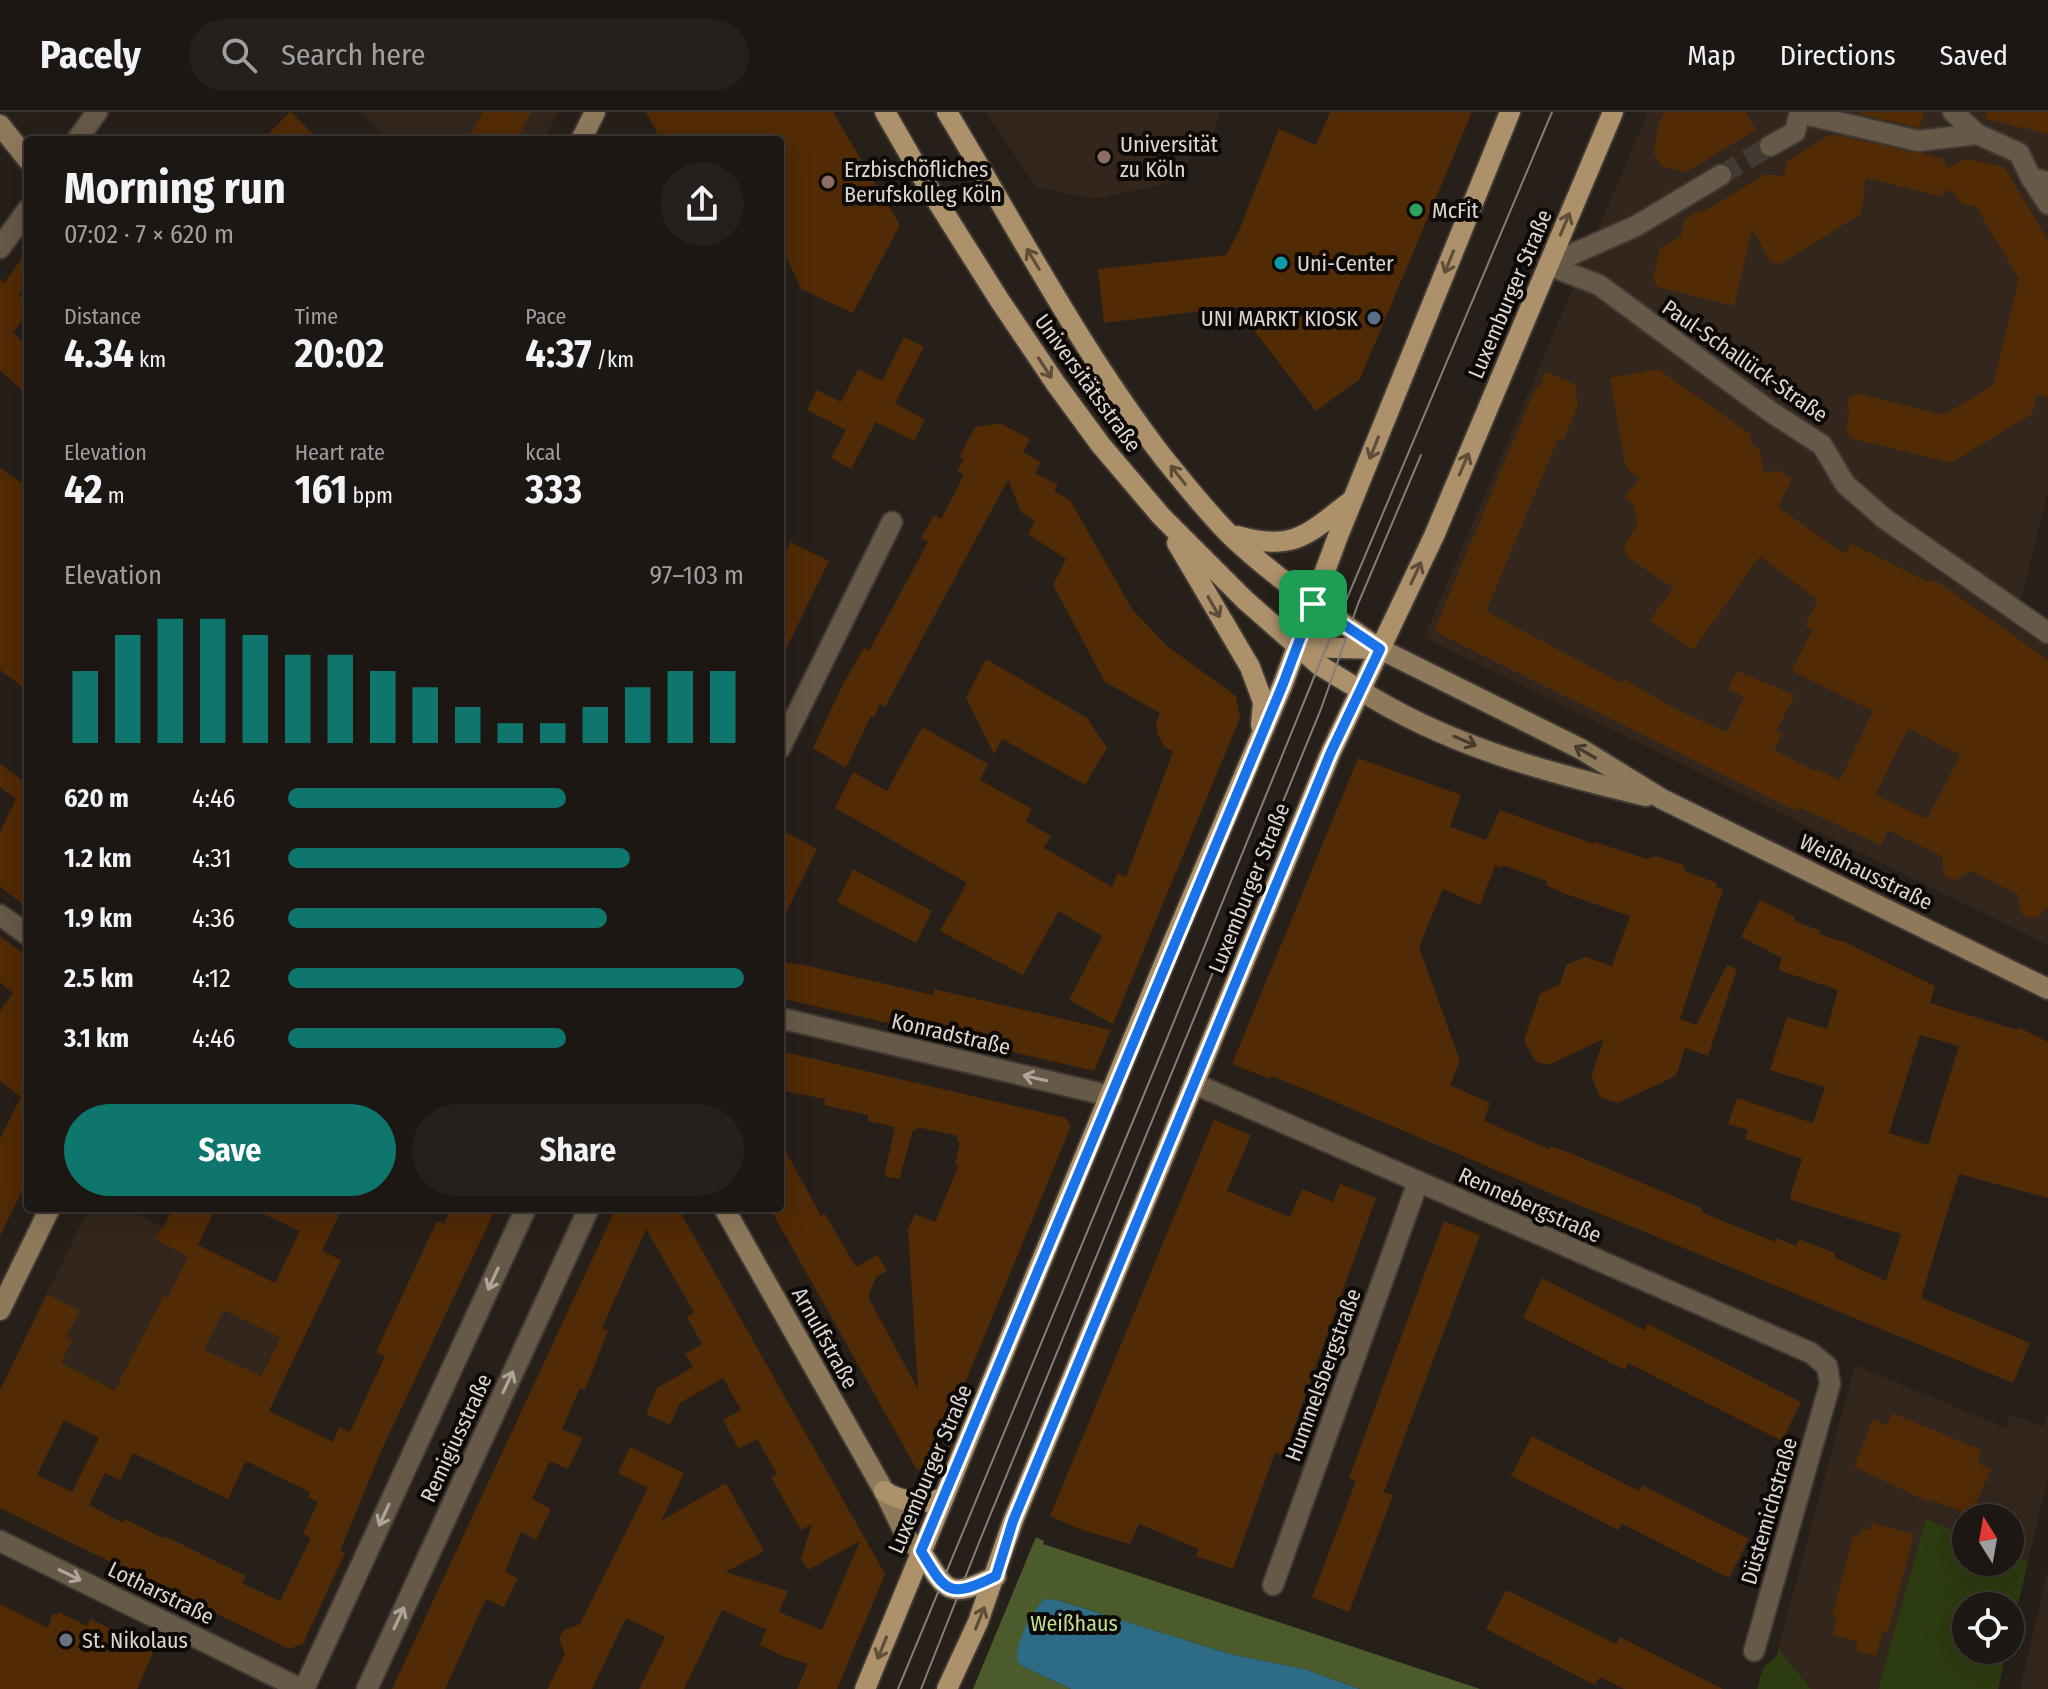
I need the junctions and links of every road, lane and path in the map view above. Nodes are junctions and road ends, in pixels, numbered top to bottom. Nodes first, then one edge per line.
1 (97, 112) edge
2 (595, 112) edge
3 (885, 112) edge
4 (947, 112) edge
5 (1510, 112) edge
6 (1613, 112) edge
7 (1953, 112) edge
8 (1800, 113) edge
9 (0, 125) edge
10 (1977, 134) junction
11 (80, 136) edge
12 (583, 136) edge
13 (1770, 146) tunnel mouth
14 (24, 155) edge
15 (1721, 175) tunnel mouth
16 (2040, 180) edge
17 (2048, 204) edge
18 (24, 215) edge
19 (0, 248) edge
20 (1548, 265) junction
21 (1352, 500) junction
22 (1161, 516) junction
23 (892, 522) dead end
24 (1229, 534) junction
25 (1313, 604) junction
26 (2048, 633) edge
27 (1297, 647) junction
28 (1380, 649) junction
29 (1360, 690) junction
30 (784, 740) edge
31 (1259, 740) junction
32 (1662, 799) junction
33 (0, 915) edge
34 (24, 932) edge
35 (2048, 989) edge
36 (784, 1019) edge
37 (1195, 1084) junction
38 (1111, 1096) junction
39 (1418, 1182) junction
40 (48, 1212) edge
41 (524, 1212) edge
42 (587, 1212) edge
43 (726, 1212) edge
44 (0, 1310) edge
45 (1830, 1384) joint
46 (884, 1491) junction
47 (943, 1498) junction
48 (0, 1541) edge
49 (921, 1551) junction
50 (996, 1576) junction
51 (1273, 1585) dead end
52 (1754, 1651) dead end
53 (303, 1689) edge
54 (367, 1689) edge
55 (865, 1689) edge
56 (947, 1689) edge

1 - 11 street
2 - 12 main road
3 -> 22 main road, Universitätsstraße
24 -> 4 main road, Universitätsstraße
5 -> 21 main road, Luxemburger Straße
20 -> 6 main road, Luxemburger Straße
7 - 10 street
8 - 10 street
8 - 13 street
9 - 14 main road
10 - 16 street
15 - 20 street
16 - 17 street
18 - 19 street
20 - 26 street, Paul-Schallück-Straße
28 -> 20 main road, Luxemburger Straße
21 - 24 main road
21 - 25 main road, Luxemburger Straße
22 - 27 main road, Universitätsstraße
22 -> 31 main road
23 - 30 street
24 - 25 main road, Universitätsstraße
25 - 27 main road, Luxemburger Straße
25 - 28 main road, Weißhausstraße
27 - 28 main road
27 - 29 main road, Weißhausstraße
27 - 31 main road, Luxemburger Straße
28 - 29 main road, Luxemburger Straße
32 -> 28 main road, Weißhausstraße
29 -> 32 main road, Weißhausstraße
29 - 37 main road, Luxemburger Straße
31 - 38 main road, Luxemburger Straße
32 - 35 main road, Weißhausstraße
33 - 34 street
38 -> 36 street, Konradstraße
37 - 39 street, Rennebergstraße
37 - 50 main road, Luxemburger Straße
38 - 47 main road, Luxemburger Straße
39 - 45 street, Rennebergstraße
39 - 51 street, Hummelsbergstraße
40 - 44 main road
41 -> 53 street, Remigiusstraße
54 -> 42 street, Remigiusstraße
43 - 46 main road, Arnulfstraße
45 - 52 street, Düstemichstraße
46 - 47 main road
46 - 49 main road, Arnulfstraße
47 - 49 main road, Luxemburger Straße
48 -> 53 street, Lotharstraße
49 - 50 main road
49 -> 55 main road, Luxemburger Straße
56 -> 50 main road, Luxemburger Straße

